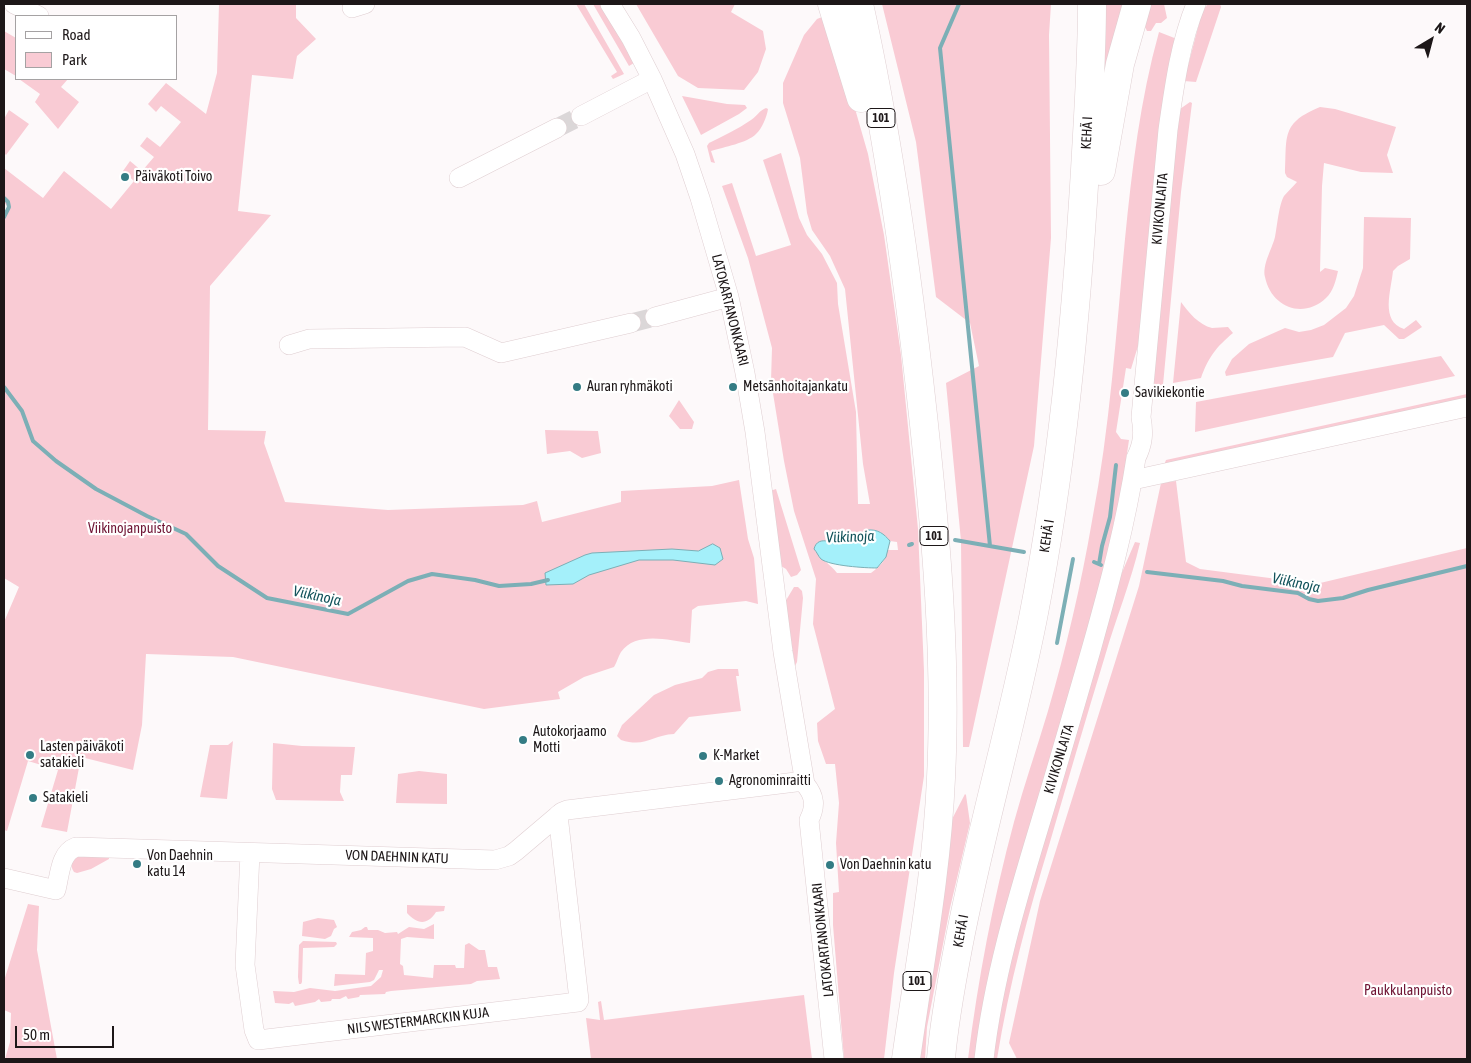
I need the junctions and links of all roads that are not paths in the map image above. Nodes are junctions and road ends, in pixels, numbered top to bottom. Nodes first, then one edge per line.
1 (14, 4) edge
2 (610, 4) edge
3 (832, 4) edge
4 (859, 4) edge
5 (1092, 4) edge
6 (1137, 4) edge
7 (1196, 4) edge
8 (36, 15) edge
9 (652, 79) junction
10 (581, 116) tunnel mouth
11 (557, 128) tunnel mouth
12 (459, 178) dead end
13 (902, 234) junction
14 (729, 297) junction
15 (655, 317) tunnel mouth
16 (631, 323) tunnel mouth
17 (288, 345) dead end
18 (1070, 362) junction
19 (1467, 407) edge
20 (1132, 480) junction
21 (805, 782) junction
22 (558, 815) junction
23 (250, 853) junction
24 (4, 878) edge
25 (950, 987) junction
26 (834, 1059) edge
27 (906, 1059) edge
28 (941, 1059) edge
29 (952, 1059) edge
30 (984, 1059) edge

1 - 8 street
2 - 9 street, LATOKARTANONKAARI
3 - 13 highway
4 - 13 highway, 101
5 - 18 highway, KEHÄ I / 101
6 - 18 highway
7 - 20 street, KIVIKONLAITA
9 - 10 street
9 - 14 street, LATOKARTANONKAARI
11 - 12 street
13 - 27 highway, 101
14 - 15 street
14 - 21 street, LATOKARTANONKAARI
16 - 17 street
18 - 25 highway, KEHÄ I / 101
19 - 20 street
20 - 30 street, KIVIKONLAITA
21 - 22 street, VON DAEHNIN KATU
21 - 26 street, LATOKARTANONKAARI
22 - 23 street, VON DAEHNIN KATU
22 - 23 street, NILS WESTERMARCKIN KUJA
23 - 24 street, VON DAEHNIN KATU
25 - 28 highway, KEHÄ I / 101
25 - 29 highway

